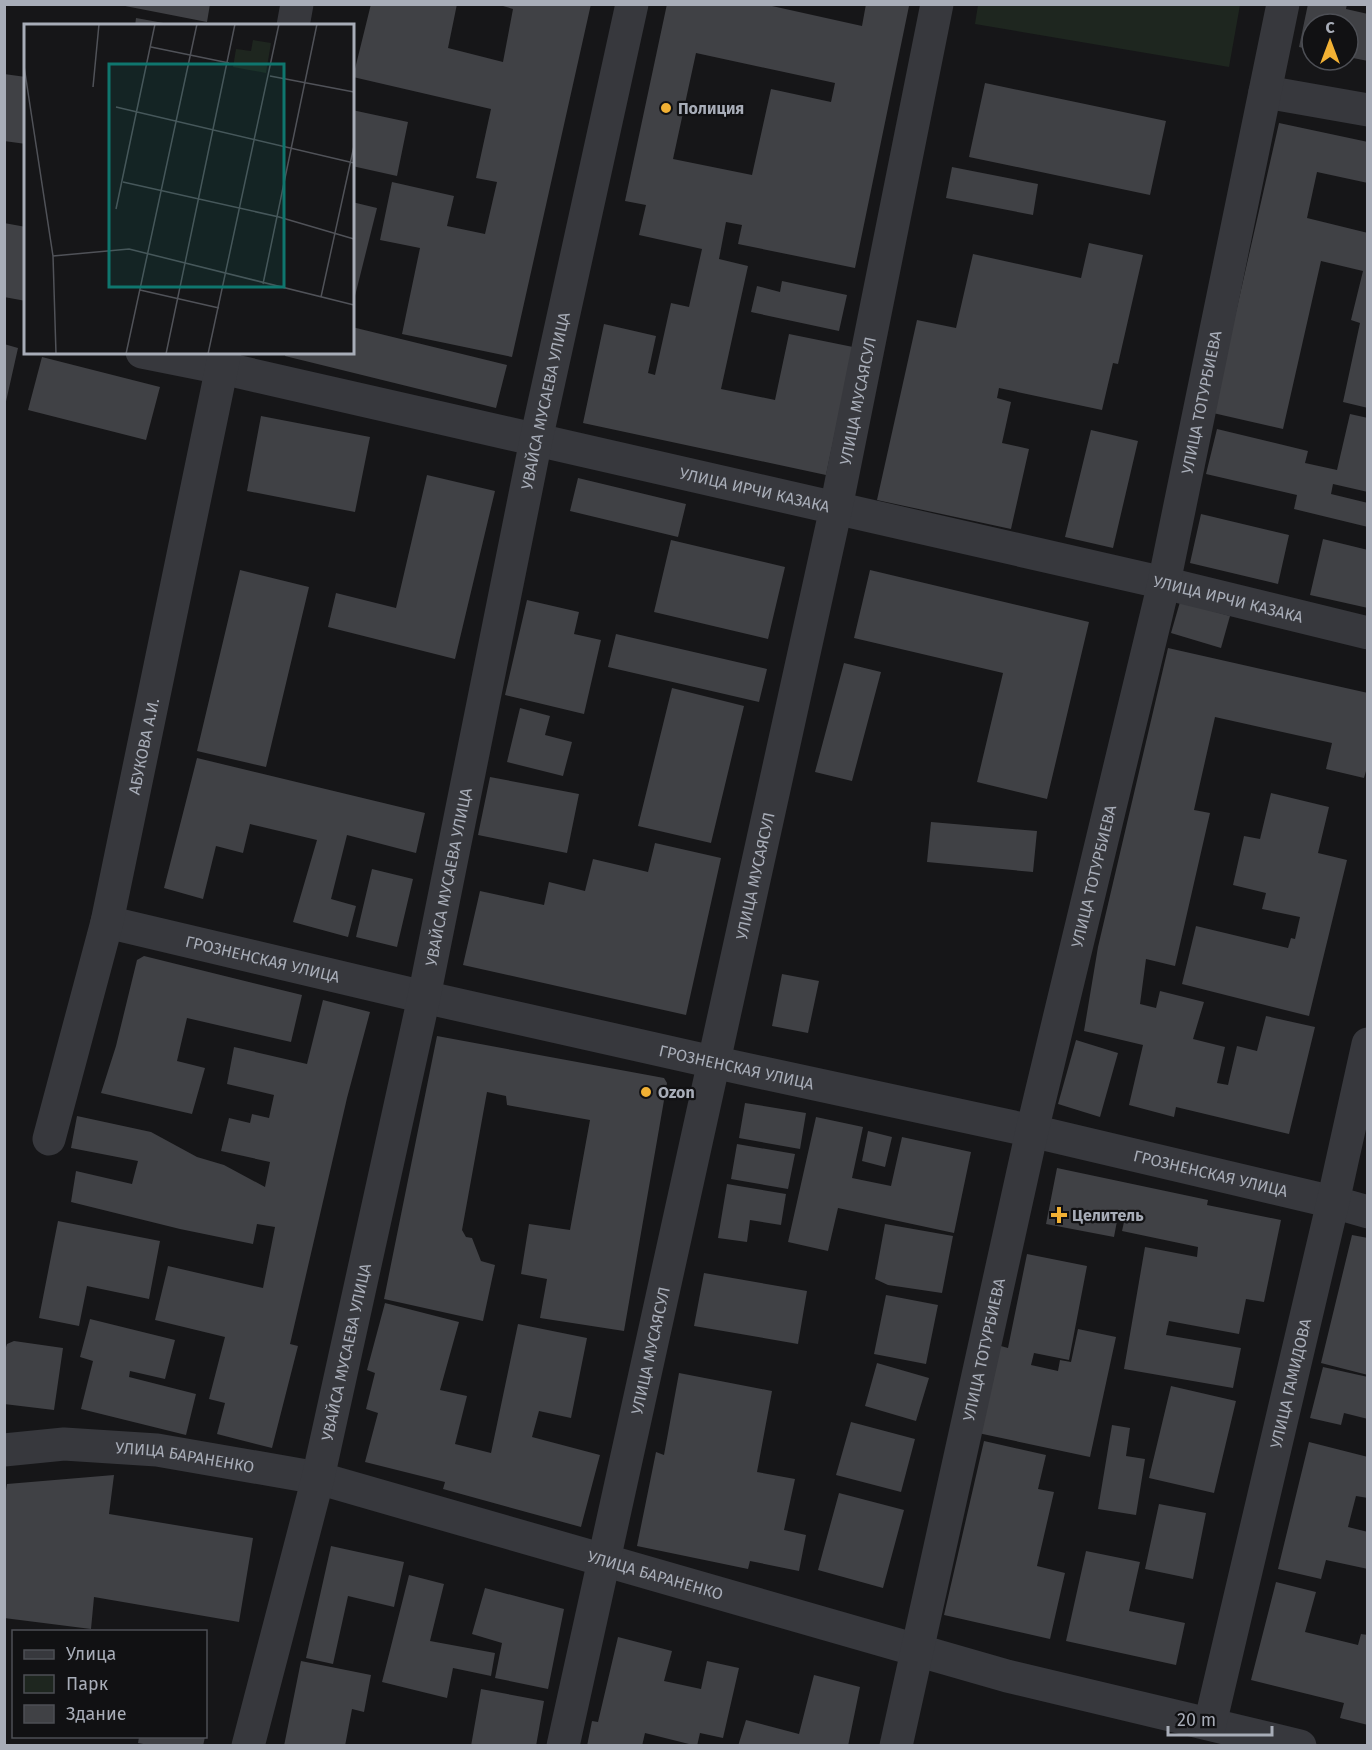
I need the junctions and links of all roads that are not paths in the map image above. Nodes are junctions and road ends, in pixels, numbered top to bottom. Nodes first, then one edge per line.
1 (297, 4) edge
2 (632, 4) edge
3 (937, 4) edge
4 (1283, 4) edge
5 (293, 24) edge
6 (1265, 92) junction
7 (1368, 110) edge
8 (162, 354) edge
9 (224, 360) edge
10 (536, 440) junction
11 (836, 508) junction
12 (1164, 583) junction
13 (1368, 633) edge
14 (107, 922) junction
15 (424, 997) junction
16 (1368, 1044) edge
17 (713, 1062) junction
18 (1032, 1131) junction
19 (49, 1139) dead end
20 (1333, 1202) junction
21 (1368, 1212) edge
22 (4, 1450) edge
23 (318, 1478) junction
24 (603, 1560) junction
25 (918, 1650) junction
26 (1210, 1724) junction
27 (248, 1746) edge
28 (563, 1746) edge
29 (896, 1746) edge
30 (1300, 1746) edge

1 - 5 street
2 - 10 street, УВАЙСА МУСАЕВА УЛИЦА
3 - 11 street, УЛИЦА МУСАЯСУЛ
4 - 6 street, УЛИЦА ТОТУРБИЕВА
6 - 7 street
6 - 12 street, УЛИЦА ТОТУРБИЕВА
8 - 9 street, УЛИЦА ИРЧИ КАЗАКА
9 - 10 street, УЛИЦА ИРЧИ КАЗАКА
9 - 14 street, АБУКОВА А.И.
10 - 11 street, УЛИЦА ИРЧИ КАЗАКА
10 - 15 street, УВАЙСА МУСАЕВА УЛИЦА
11 - 12 street, УЛИЦА ИРЧИ КАЗАКА
11 - 17 street, УЛИЦА МУСАЯСУЛ
12 - 13 street, УЛИЦА ИРЧИ КАЗАКА
12 - 18 street, УЛИЦА ТОТУРБИЕВА
14 - 15 street, ГРОЗНЕНСКАЯ УЛИЦА
14 - 19 street, АБУКОВА А.И.
15 - 17 street, ГРОЗНЕНСКАЯ УЛИЦА
15 - 23 street, УВАЙСА МУСАЕВА УЛИЦА
16 - 20 street, УЛИЦА ГАМИДОВА
17 - 18 street, ГРОЗНЕНСКАЯ УЛИЦА
17 - 24 street, УЛИЦА МУСАЯСУЛ
18 - 20 street, ГРОЗНЕНСКАЯ УЛИЦА
18 - 25 street, УЛИЦА ТОТУРБИЕВА
20 - 21 street, ГРОЗНЕНСКАЯ УЛИЦА
20 - 26 street, УЛИЦА ГАМИДОВА
22 - 23 street, УЛИЦА БАРАНЕНКО
23 - 24 street, УЛИЦА БАРАНЕНКО
23 - 27 street, УВАЙСА МУСАЕВА УЛИЦА
24 - 25 street, УЛИЦА БАРАНЕНКО
24 - 28 street, УЛИЦА МУСАЯСУЛ
25 - 26 street, УЛИЦА БАРАНЕНКО
25 - 29 street, УЛИЦА ТОТУРБИЕВА
26 - 30 street, УЛИЦА БАРАНЕНКО

